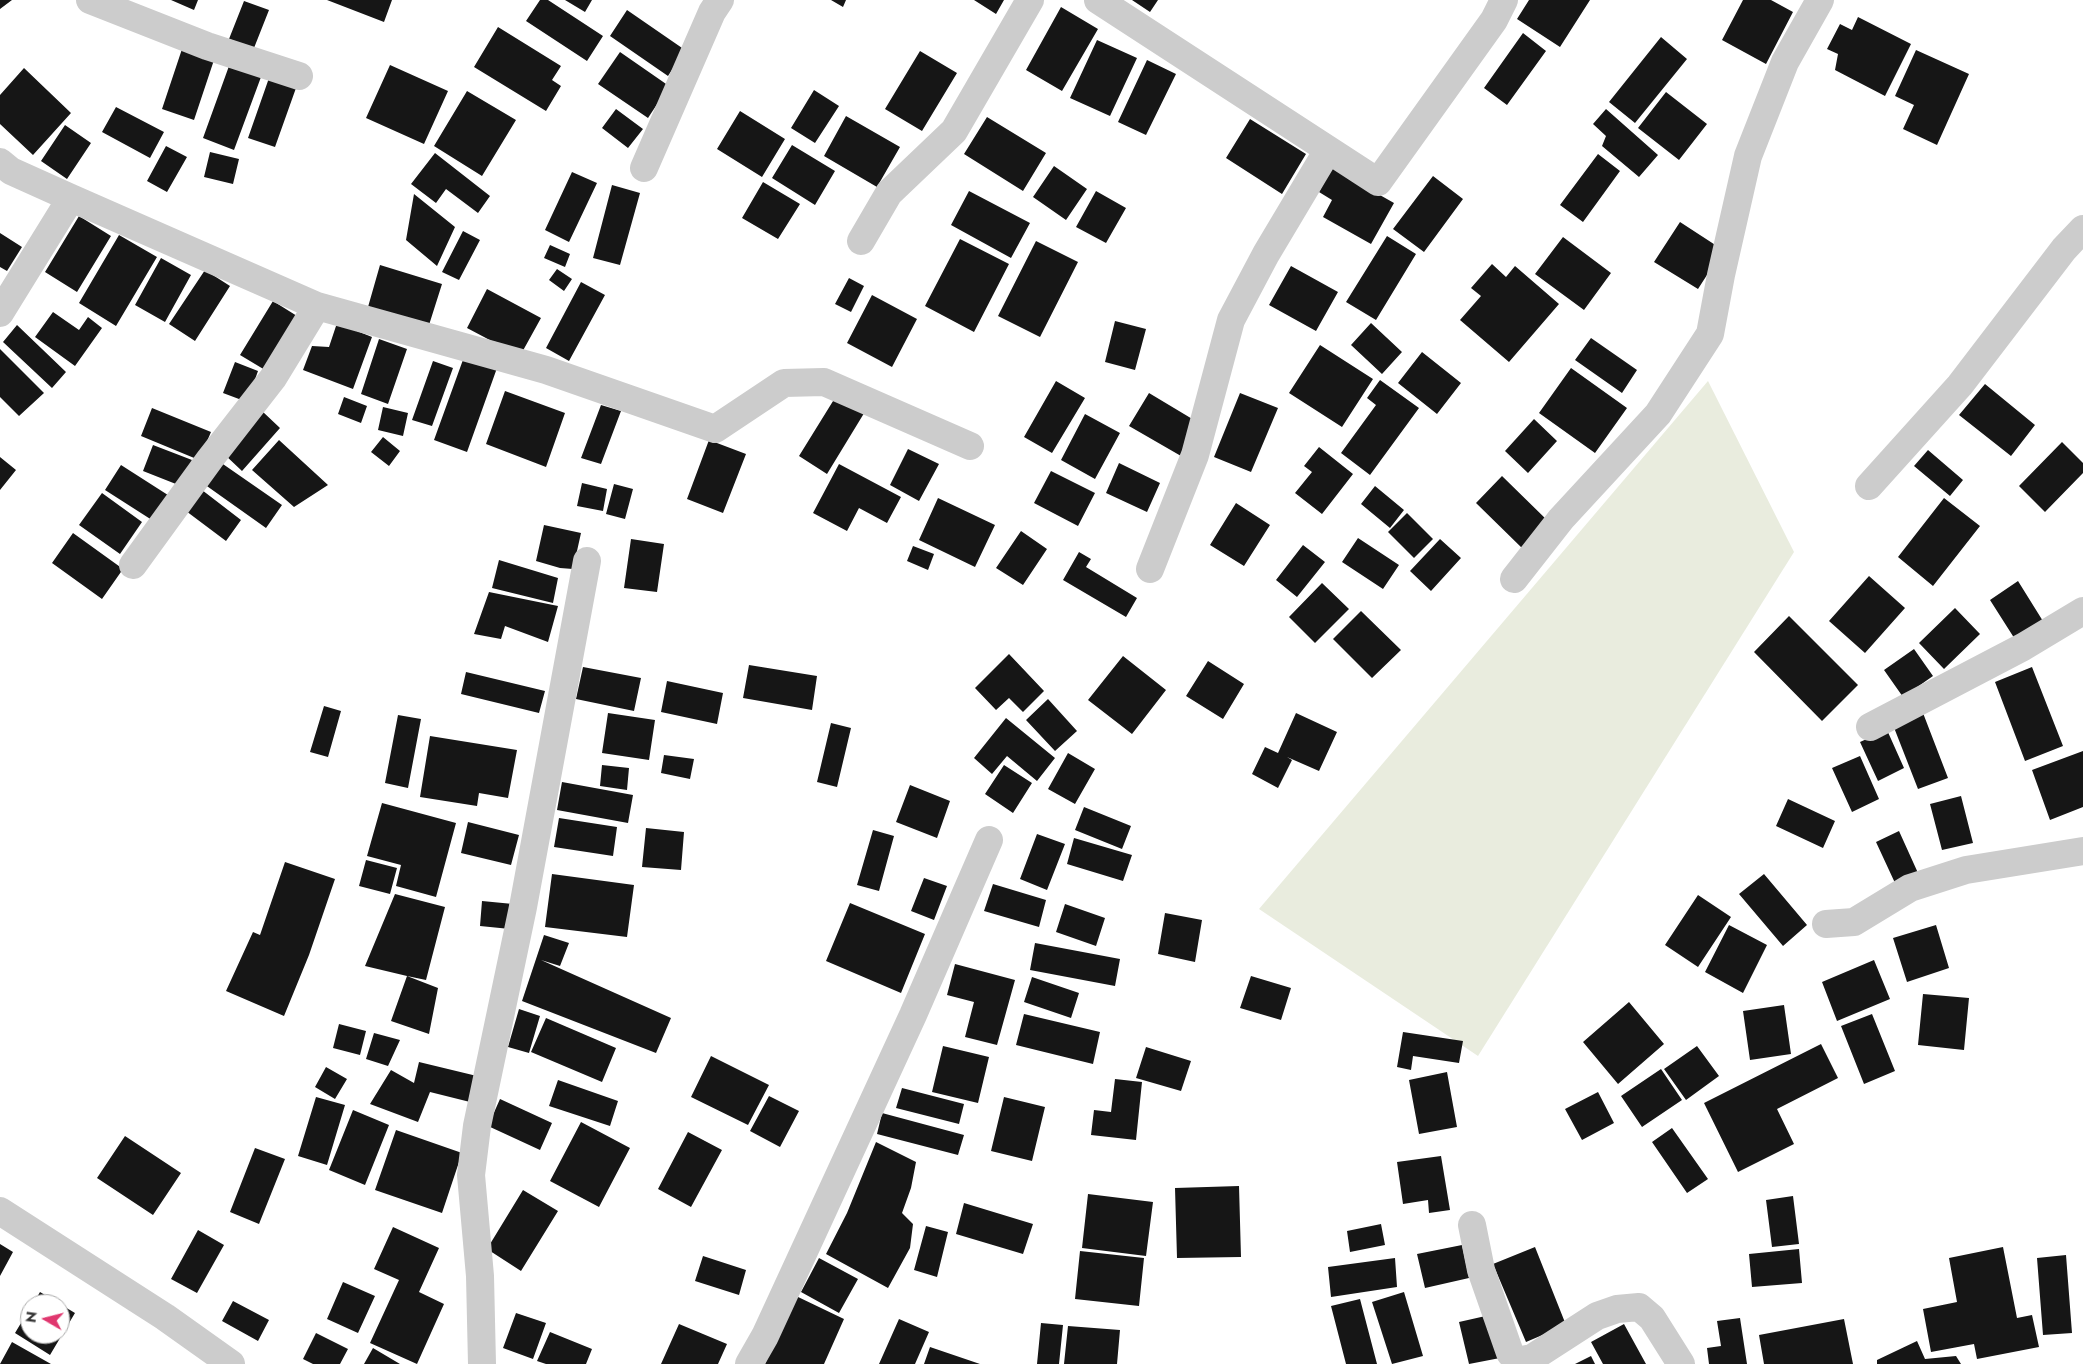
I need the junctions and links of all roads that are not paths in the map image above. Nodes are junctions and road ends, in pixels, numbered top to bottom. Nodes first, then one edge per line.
1 (90, 0) edge
2 (720, 0) edge
3 (1030, 0) edge
4 (1098, 0) edge
5 (1504, 0) edge
6 (1820, 0) edge
7 (299, 76) dead end
8 (1328, 150) junction
9 (0, 162) edge
10 (644, 168) dead end
11 (71, 198) junction
12 (2083, 229) edge
13 (861, 241) dead end
14 (317, 306) junction
15 (0, 313) edge
16 (970, 446) dead end
17 (1868, 486) dead end
18 (587, 561) dead end
19 (133, 565) dead end
20 (1150, 570) dead end
21 (1514, 579) dead end
22 (2083, 611) edge
23 (1870, 727) dead end
24 (989, 840) dead end
25 (2083, 851) edge
26 (1826, 924) dead end
27 (0, 1211) edge
28 (1472, 1225) dead end
29 (231, 1364) edge
30 (482, 1364) edge
31 (750, 1364) edge
32 (1681, 1364) edge

1 - 7 street
2 - 10 street
3 - 13 street
4 - 8 street
5 - 8 street
6 - 21 street
8 - 20 street
9 - 11 street
11 - 14 street
11 - 15 street
12 - 17 street
14 - 16 street
14 - 19 street
18 - 30 street
22 - 23 street
24 - 31 street
25 - 26 street
27 - 29 street
28 - 32 street

